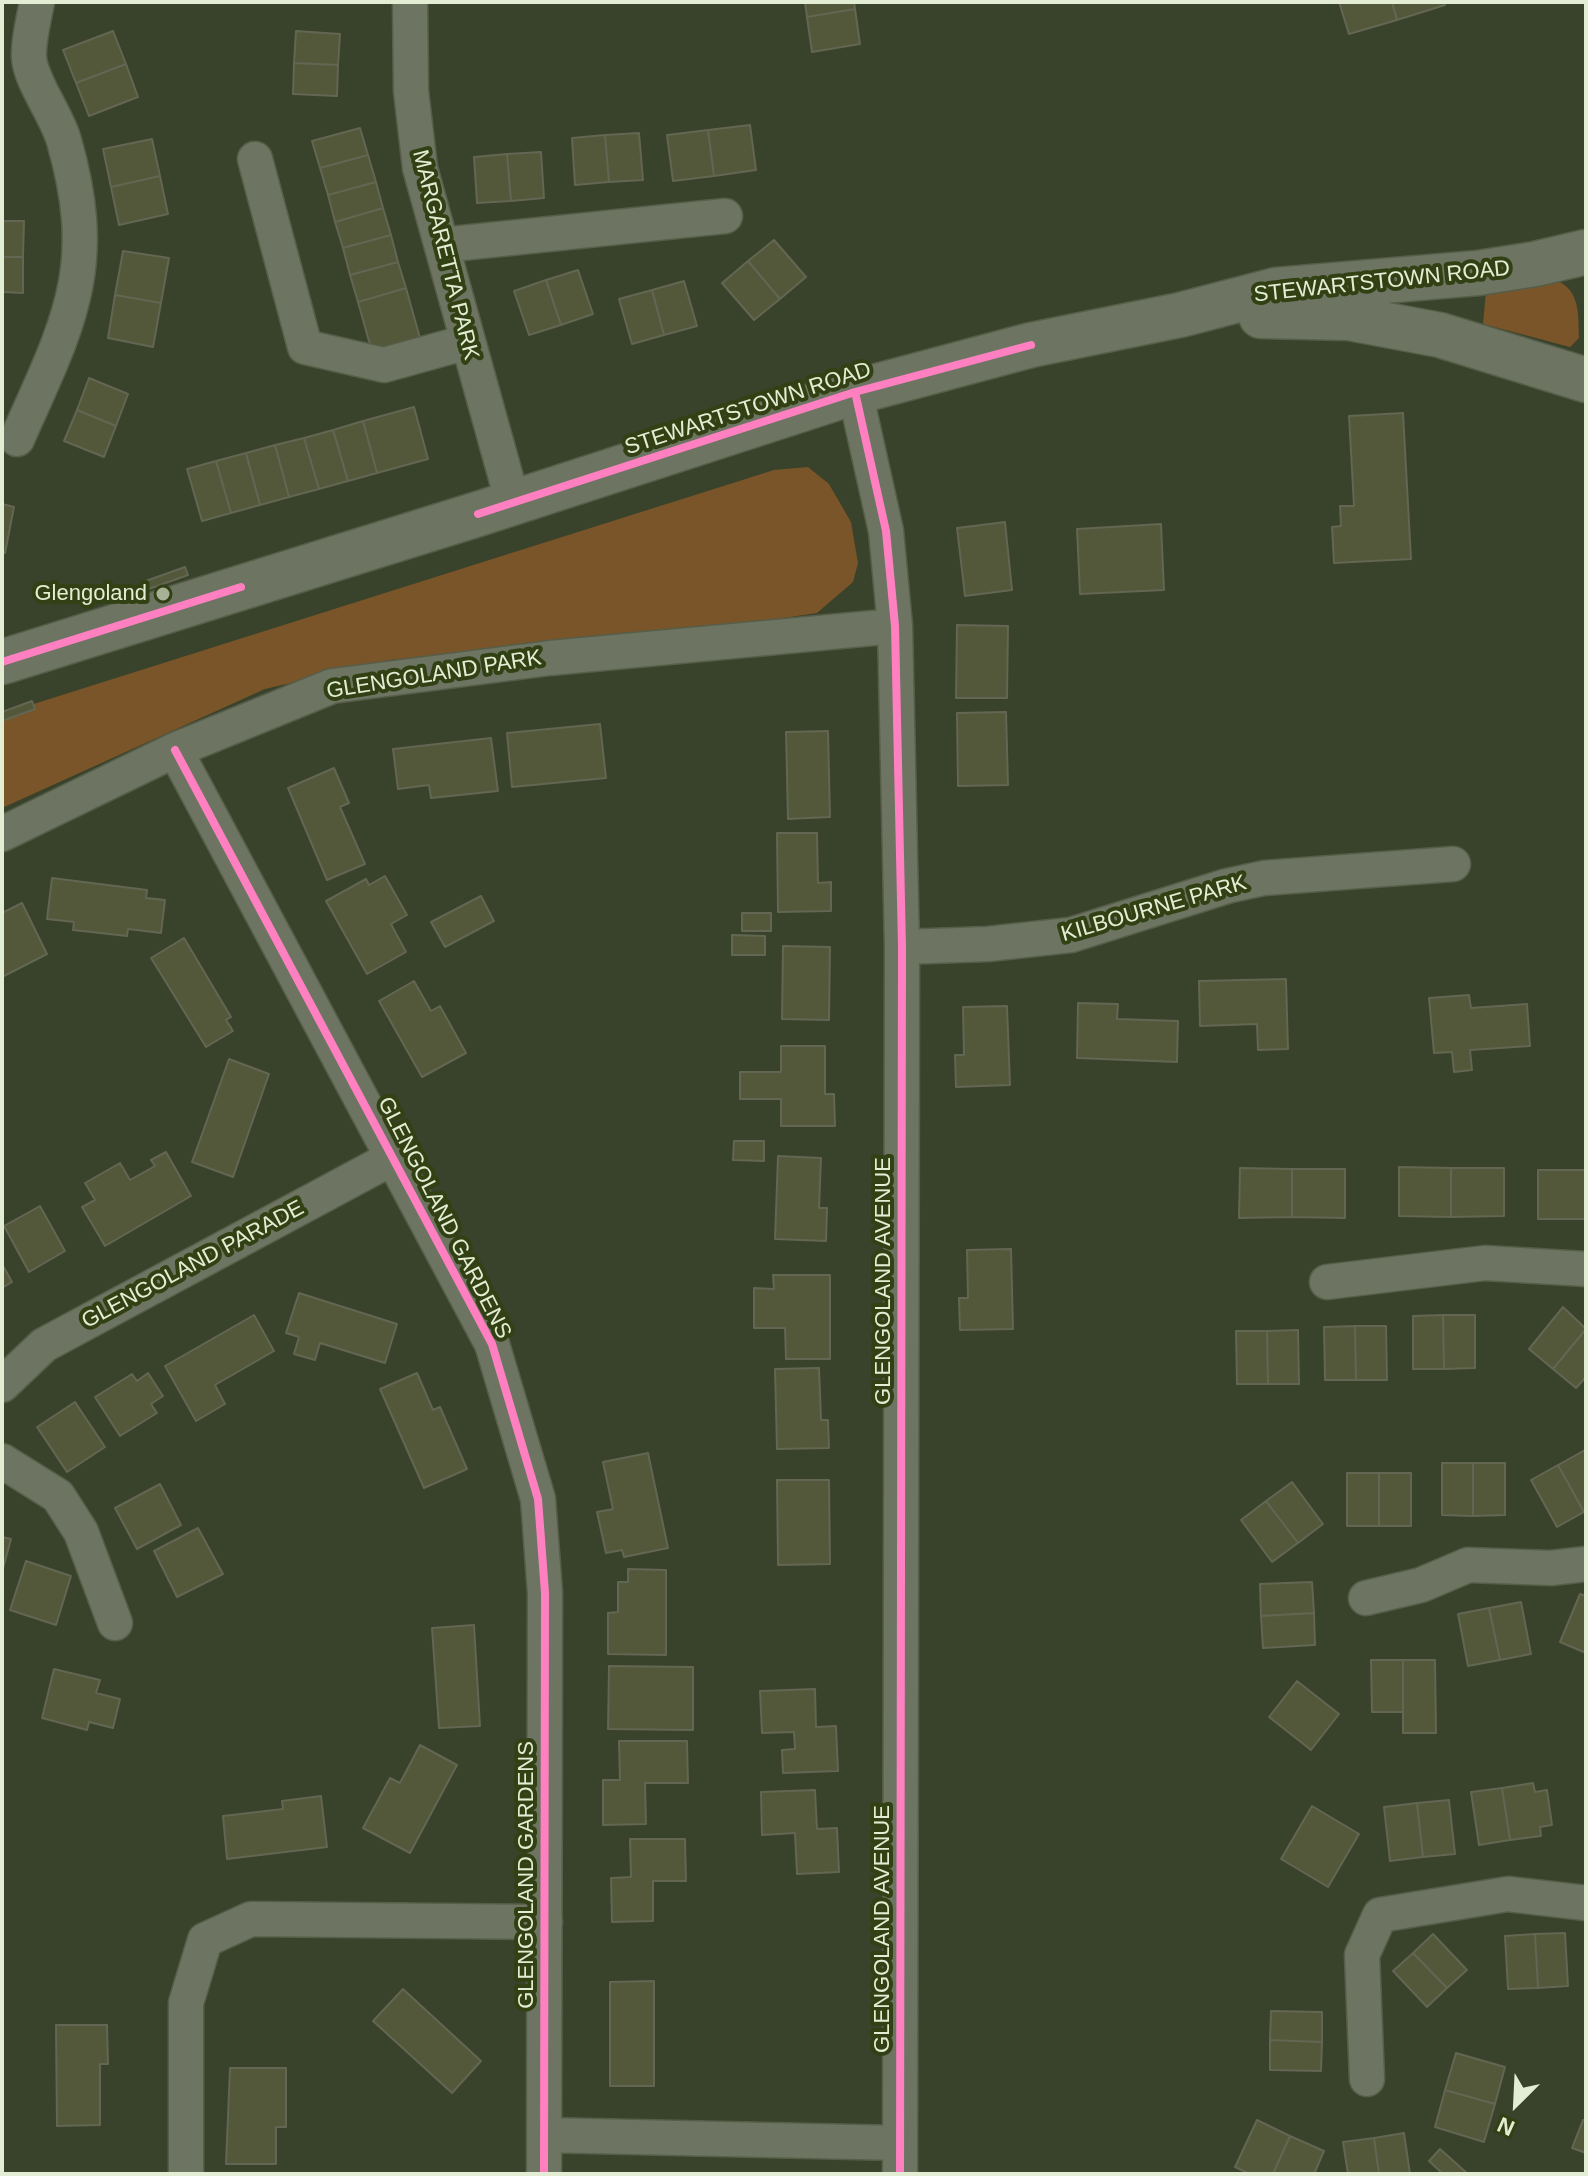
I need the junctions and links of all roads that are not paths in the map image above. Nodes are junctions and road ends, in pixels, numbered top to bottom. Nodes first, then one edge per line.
1 (37, 2) edge
2 (410, 2) edge
3 (15, 59) edge
4 (255, 159) dead end
5 (725, 216) dead end
6 (442, 245) junction
7 (1586, 252) edge
8 (1180, 315) junction
9 (467, 342) junction
10 (1586, 380) edge
11 (855, 392) junction
12 (17, 439) dead end
13 (513, 503) junction
14 (895, 626) junction
15 (2, 662) edge
16 (175, 750) junction
17 (2, 834) edge
18 (1453, 864) dead end
19 (902, 947) junction
20 (394, 1157) junction
21 (1586, 1269) edge
22 (1327, 1282) dead end
23 (2, 1385) edge
24 (2, 1461) edge
25 (1586, 1564) edge
26 (1366, 1598) dead end
27 (115, 1623) dead end
28 (1586, 1903) edge
29 (545, 1922) junction
30 (1367, 2079) dead end
31 (544, 2135) junction
32 (900, 2158) edge
33 (186, 2174) edge
34 (544, 2174) edge

1 - 3 street
2 - 6 street, MARGARETTA PARK
3 - 12 street
4 - 9 street
5 - 6 street
6 - 9 street, MARGARETTA PARK
7 - 8 main road, STEWARTSTOWN ROAD
8 - 10 main road, STEWARTSTOWN ROAD
8 - 11 main road, STEWARTSTOWN ROAD
9 - 13 street, MARGARETTA PARK
11 - 13 main road, STEWARTSTOWN ROAD
11 - 14 street, GLENGOLAND AVENUE
13 - 15 main road, STEWARTSTOWN ROAD
14 - 16 street, GLENGOLAND PARK
14 - 19 street, GLENGOLAND AVENUE
16 - 17 street, GLENGOLAND PARK
16 - 20 street, GLENGOLAND GARDENS
18 - 19 street, KILBOURNE PARK
19 - 32 street, GLENGOLAND AVENUE
20 - 23 street, GLENGOLAND PARADE
20 - 29 street, GLENGOLAND GARDENS
21 - 22 street
24 - 27 street
25 - 26 street
28 - 30 street
29 - 31 street, GLENGOLAND GARDENS
29 - 33 street
31 - 32 street
31 - 34 street, GLENGOLAND GARDENS

